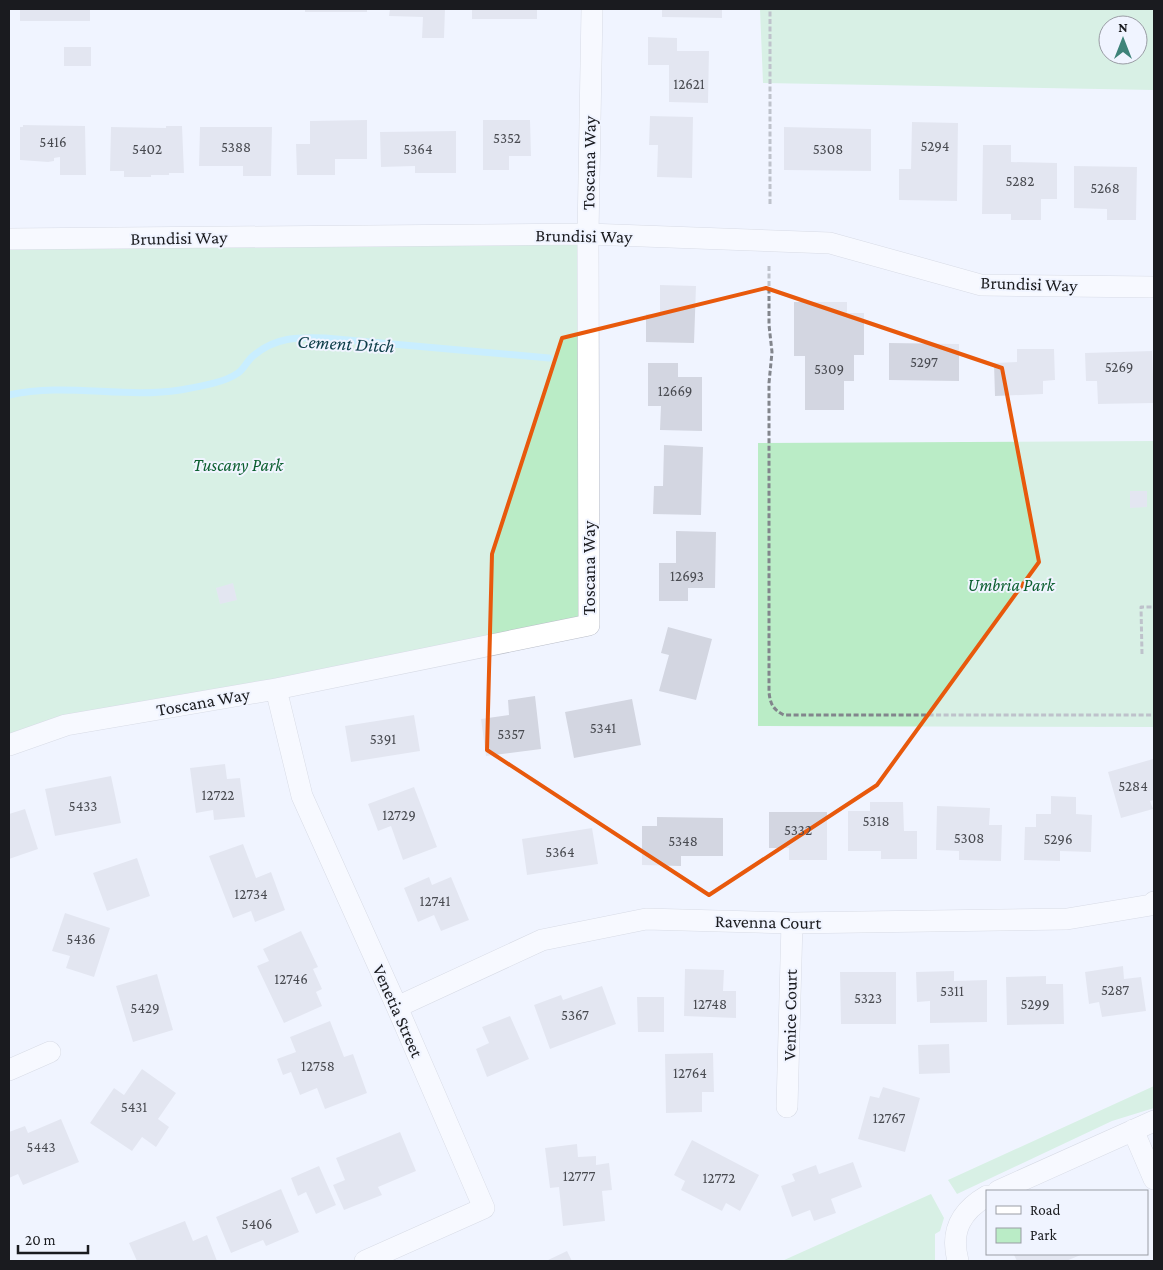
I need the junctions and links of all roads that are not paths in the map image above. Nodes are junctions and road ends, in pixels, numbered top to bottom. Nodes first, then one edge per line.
1 (592, 9) edge
2 (588, 234) junction
3 (9, 238) edge
4 (1154, 287) edge
5 (276, 689) junction
6 (9, 745) edge
7 (1154, 902) edge
8 (792, 923) junction
9 (397, 1007) junction
10 (50, 1052) dead end
11 (9, 1070) edge
12 (787, 1107) dead end
13 (1154, 1121) edge
14 (1132, 1130) junction
15 (1154, 1179) edge
16 (1000, 1190) edge
17 (986, 1197) edge
18 (366, 1261) edge
19 (958, 1261) edge

1 - 2 street, Toscana Way
2 - 3 street, Brundisi Way
2 - 4 street, Brundisi Way
2 - 5 street, Toscana Way
5 - 6 street, Toscana Way
5 - 9 street, Venetia Street
7 - 8 street, Ravenna Court
8 - 9 street, Ravenna Court
8 - 12 street, Venice Court
9 - 18 street, Venetia Street
10 - 11 street
13 - 14 street
14 - 15 street
14 - 16 street
17 - 19 street

